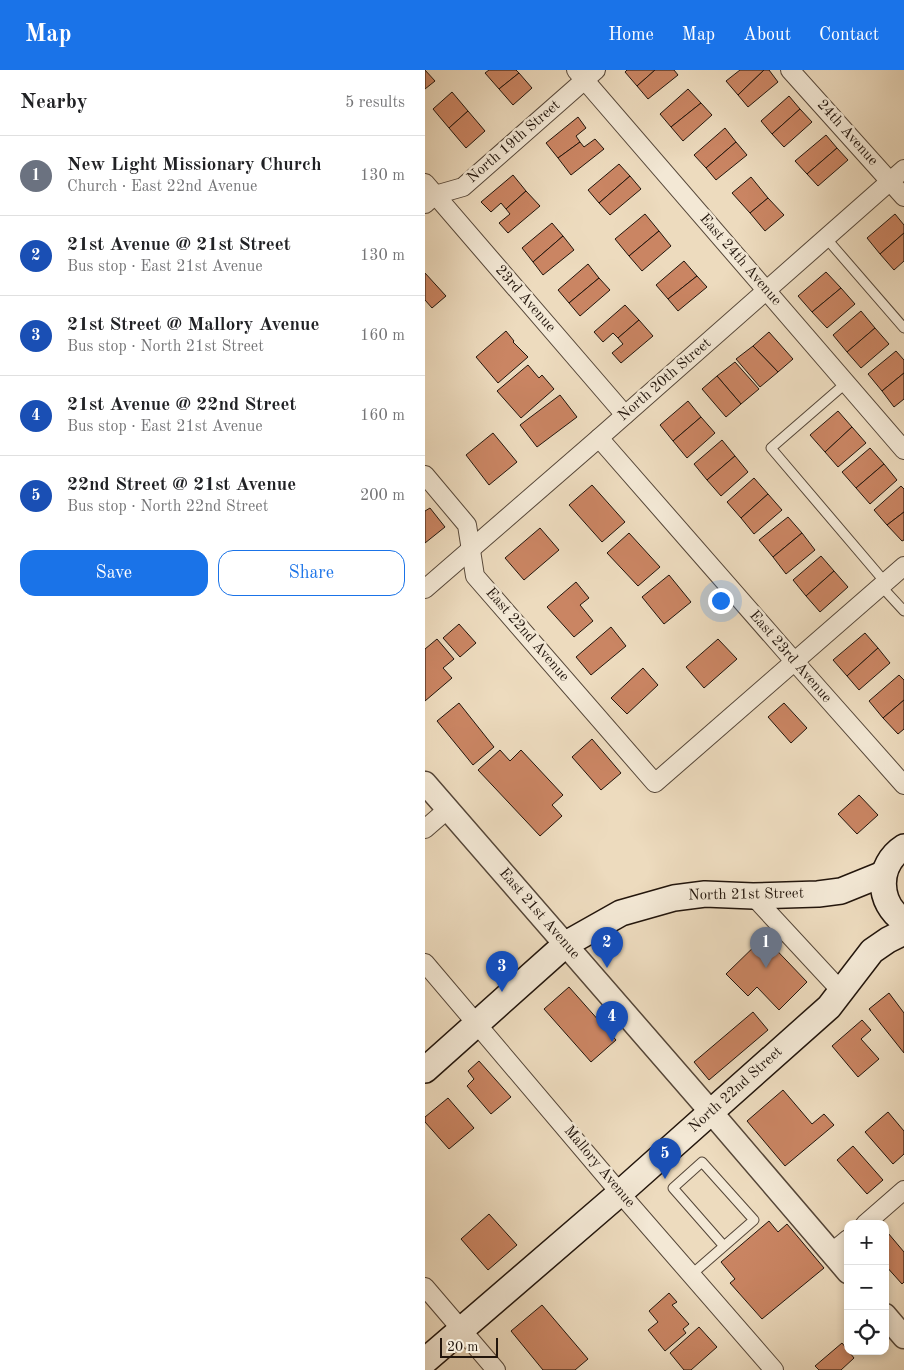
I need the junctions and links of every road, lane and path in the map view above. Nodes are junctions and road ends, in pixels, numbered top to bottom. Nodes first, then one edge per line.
1 (791, 70) edge
2 (586, 73) edge
3 (904, 169) edge
4 (890, 181) junction
5 (428, 194) edge
6 (904, 197) edge
7 (826, 238) junction
8 (766, 291) junction
9 (904, 328) edge
10 (846, 382) junction
11 (625, 415) junction
12 (599, 438) junction
13 (904, 450) edge
14 (425, 475) edge
15 (471, 549) junction
16 (904, 566) edge
17 (883, 584) junction
18 (425, 589) edge
19 (904, 611) edge
20 (794, 661) junction
21 (425, 783) edge
22 (904, 785) edge
23 (448, 809) junction
24 (425, 829) edge
25 (904, 847) edge
26 (883, 874) junction
27 (753, 896) junction
28 (904, 921) edge
29 (904, 932) edge
30 (566, 944) junction
31 (425, 963) edge
32 (841, 991) junction
33 (478, 1024) junction
34 (425, 1070) edge
35 (711, 1112) junction
36 (904, 1190) edge
37 (620, 1193) junction
38 (870, 1220) edge
39 (723, 1245) junction
40 (839, 1246) edge
41 (846, 1265) edge
42 (691, 1275) junction
43 (425, 1287) edge
44 (889, 1320) edge
45 (461, 1330) junction
46 (904, 1337) edge
47 (425, 1361) edge
48 (496, 1370) edge
49 (774, 1370) edge

1 - 4 street, 24th Avenue
2 - 5 street, North 19th Street
2 - 8 street, East 24th Avenue
3 - 4 street, North 20th Street
4 - 6 street, 24th Avenue
4 - 7 street, North 20th Street
5 - 11 street, 23rd Avenue
7 - 8 street, North 20th Street
7 - 9 lane
8 - 10 street, East 24th Avenue
8 - 11 street, North 20th Street
10 - 13 street, East 24th Avenue
10 - 17 lane
11 - 12 street, North 20th Street
12 - 15 street, North 20th Street
12 - 20 street, East 23rd Avenue
14 - 15 street, East 22nd Avenue
15 - 18 street, North 20th Street
15 - 20 street, East 22nd Avenue
16 - 17 street
17 - 19 lane
17 - 20 street
20 - 22 street, East 23rd Avenue
21 - 23 street, East 21st Avenue
23 - 24 street
23 - 30 street, East 21st Avenue
25 - 26 main road
26 - 27 main road, North 21st Street
26 - 28 main road
27 - 30 main road, North 21st Street
27 - 32 street
29 - 32 main road, North 22nd Street
30 - 33 main road, North 21st Street
30 - 35 street, East 21st Avenue
31 - 33 street, Mallory Avenue
32 - 35 main road, North 22nd Street
33 - 34 main road, North 21st Street
33 - 37 street, Mallory Avenue
35 - 37 main road, North 22nd Street
35 - 40 street, East 21st Avenue
36 - 38 street
37 - 42 street, Mallory Avenue
37 - 45 main road, North 22nd Street
39 - 39 lane
39 - 42 lane
40 - 41 street, East 21st Avenue
42 - 49 street, Mallory Avenue
43 - 45 street
44 - 46 street
45 - 47 main road, North 22nd Street
45 - 48 street

